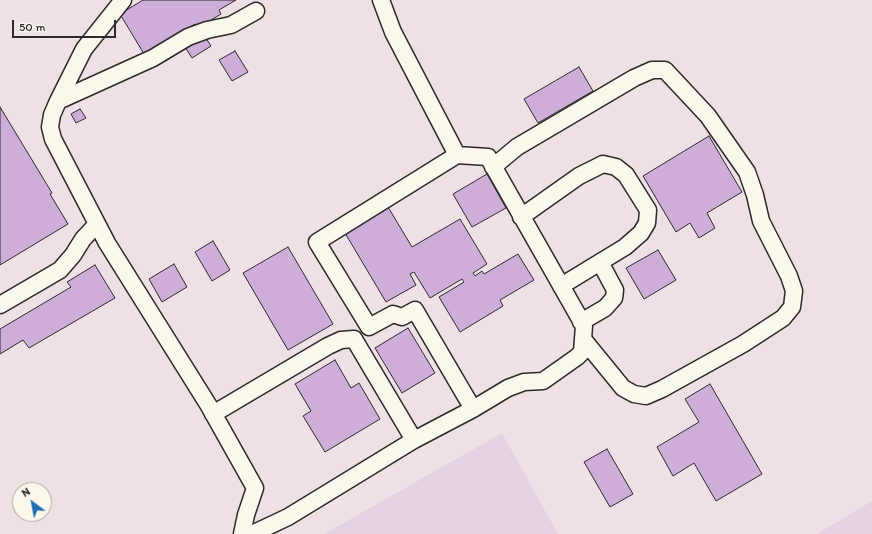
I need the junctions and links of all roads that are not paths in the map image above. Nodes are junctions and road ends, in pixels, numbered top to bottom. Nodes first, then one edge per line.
1 (123, 0) edge
2 (381, 0) edge
3 (256, 11) dead end
4 (58, 101) junction
5 (458, 155) junction
6 (493, 167) junction
7 (522, 217) junction
8 (97, 224) junction
9 (600, 262) junction
10 (561, 286) junction
11 (0, 305) edge
12 (582, 322) junction
13 (369, 328) junction
14 (354, 339) junction
15 (583, 339) junction
16 (473, 408) junction
17 (213, 414) junction
18 (414, 440) junction
19 (242, 534) edge
20 (252, 534) edge

1 - 4 lane
2 - 5 lane
3 - 4 lane
4 - 8 lane
5 - 6 lane
5 - 13 lane
6 - 7 lane
6 - 15 lane
7 - 9 lane
7 - 10 lane
8 - 11 lane
8 - 17 lane
9 - 10 lane
9 - 12 lane
10 - 12 lane
12 - 15 lane
13 - 14 lane
13 - 16 lane
14 - 17 lane
14 - 18 lane
15 - 16 lane
16 - 18 lane
17 - 19 lane
18 - 20 lane

